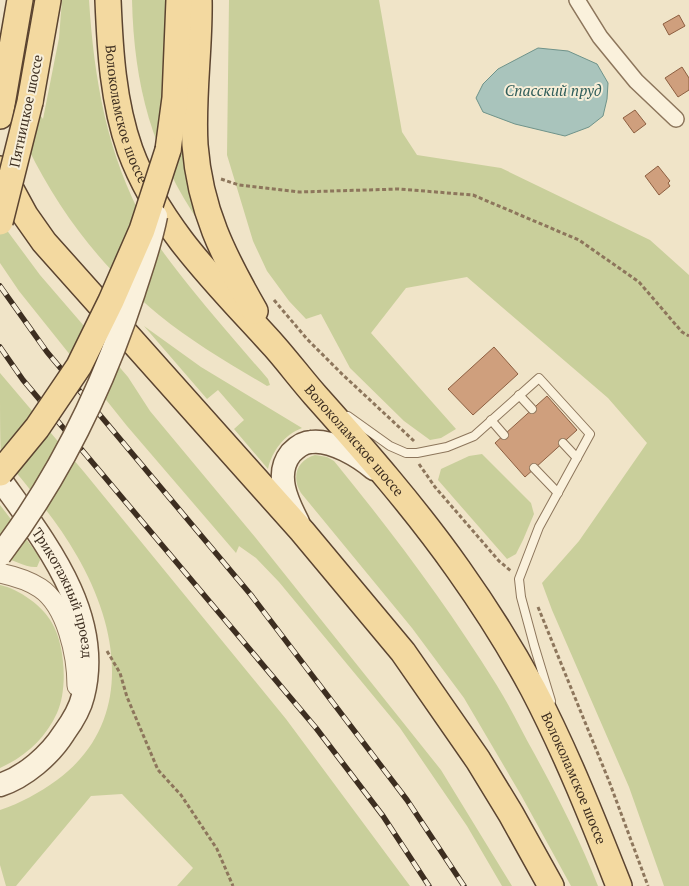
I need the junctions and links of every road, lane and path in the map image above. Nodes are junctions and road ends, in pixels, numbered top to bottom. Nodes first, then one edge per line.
1 (20, 0) edge
2 (48, 0) edge
3 (108, 0) edge
4 (179, 0) edge
5 (199, 0) edge
6 (576, 0) edge
7 (0, 116) edge
8 (676, 119) dead end
9 (168, 150) junction
10 (0, 169) edge
11 (215, 177) dead end
12 (0, 222) edge
13 (689, 336) edge
14 (276, 348) junction
15 (313, 392) junction
16 (519, 395) junction
17 (532, 409) dead end
18 (490, 420) junction
19 (504, 435) dead end
20 (563, 443) dead end
21 (577, 458) junction
22 (534, 468) dead end
23 (0, 472) edge
24 (0, 479) edge
25 (389, 480) junction
26 (558, 493) junction
27 (302, 531) junction
28 (0, 555) edge
29 (0, 573) edge
30 (107, 651) dead end
31 (554, 708) dead end
32 (556, 717) dead end
33 (73, 719) junction
34 (0, 785) edge
35 (579, 788) junction
36 (233, 886) edge
37 (551, 886) edge
38 (619, 886) edge

1 - 7 main road, Пятницкое шоссе
2 - 12 main road, Пятницкое шоссе, bridge
3 - 14 main road, Волоколамское шоссе
4 - 9 main road
5 - 14 main road
6 - 8 street
9 - 23 main road, bridge
9 - 28 main road, bridge
10 - 27 main road
11 - 13 path
14 - 15 main road, Волоколамское шоссе
15 - 18 lane
15 - 25 main road, Волоколамское шоссе
16 - 17 lane
16 - 18 lane
16 - 21 lane
18 - 19 lane
20 - 21 lane
21 - 26 lane
22 - 26 lane
24 - 33 main road, Трикотажный проезд
25 - 27 main road
25 - 35 main road, Волоколамское шоссе
26 - 31 lane
27 - 37 main road
29 - 33 street
30 - 36 path
32 - 35 lane
33 - 34 main road, Трикотажный проезд
35 - 38 main road, Волоколамское шоссе

